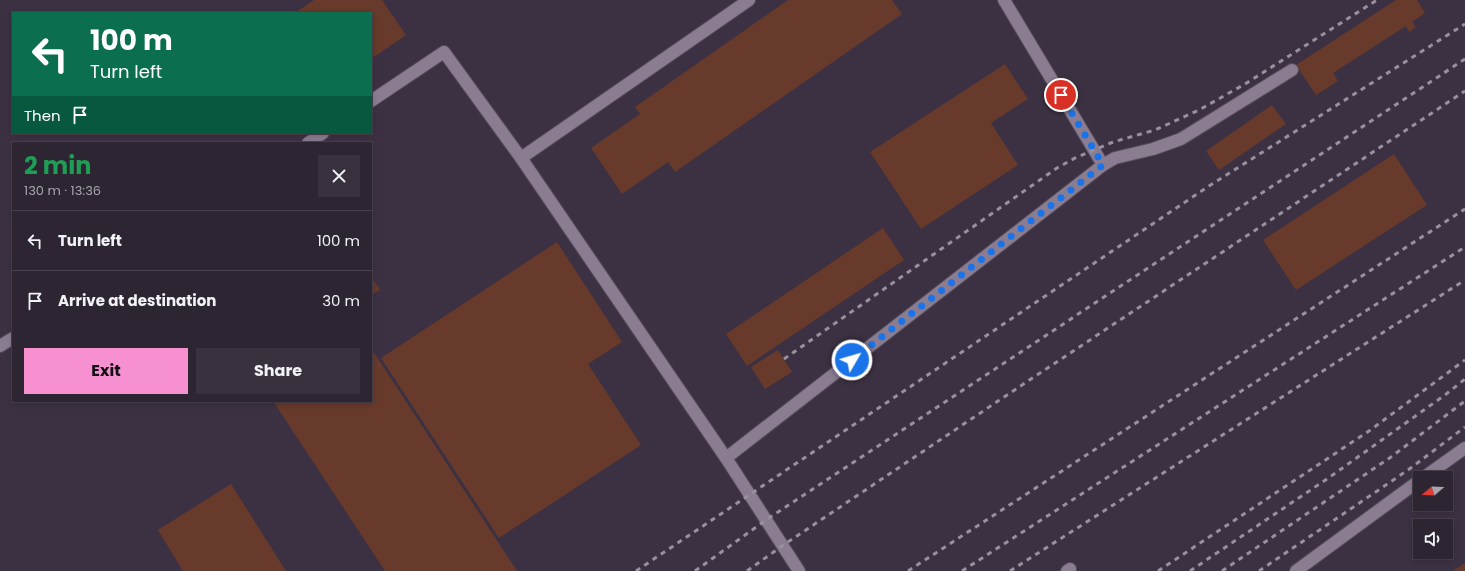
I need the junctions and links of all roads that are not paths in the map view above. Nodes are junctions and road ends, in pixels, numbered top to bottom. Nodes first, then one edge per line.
1 (749, 0) edge
2 (1004, 0) edge
3 (1292, 70) dead end
4 (372, 100) edge
5 (322, 134) edge
6 (310, 142) edge
7 (521, 158) junction
8 (1103, 165) junction
9 (12, 339) edge
10 (0, 346) edge
11 (1465, 448) edge
12 (726, 458) junction
13 (1433, 471) edge
14 (1413, 485) edge
15 (799, 571) edge
16 (1296, 571) edge

1 - 7 lane
2 - 8 lane
3 - 8 lane
4 - 7 lane
5 - 6 lane
7 - 12 lane
8 - 12 lane
9 - 10 lane
11 - 13 lane
12 - 15 lane
14 - 16 lane

